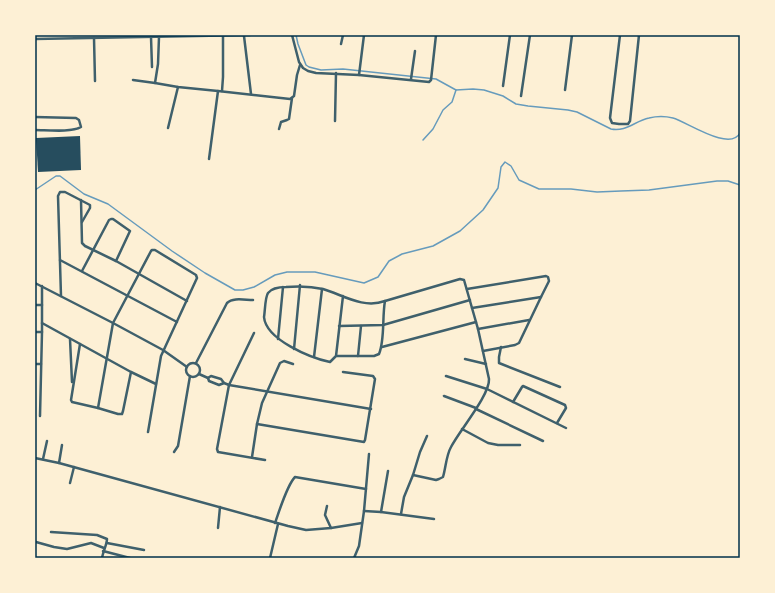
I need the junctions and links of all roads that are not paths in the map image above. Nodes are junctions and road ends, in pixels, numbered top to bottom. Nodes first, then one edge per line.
1 (38, 35) edge
2 (250, 35) edge
3 (292, 35) edge
4 (343, 35) edge
5 (364, 35) edge
6 (436, 35) edge
7 (510, 35) edge
8 (530, 35) edge
9 (572, 35) edge
10 (620, 35) edge
11 (639, 35) edge
12 (131, 36) edge
13 (174, 36) edge
14 (188, 36) edge
15 (225, 36) edge
16 (244, 36) edge
17 (89, 37) edge
18 (151, 37) junction
19 (159, 37) junction
20 (94, 38) junction
21 (36, 39) edge
22 (341, 44) dead end
23 (415, 51) dead end
24 (300, 65) junction
25 (152, 67) dead end
26 (359, 72) junction
27 (336, 73) junction
28 (411, 78) junction
29 (133, 80) dead end
30 (95, 81) dead end
31 (155, 83) junction
32 (503, 86) dead end
33 (178, 87) junction
34 (565, 90) dead end
35 (220, 91) junction
36 (251, 94) junction
37 (521, 96) dead end
38 (292, 98) junction
39 (35, 117) edge
40 (335, 121) dead end
41 (168, 128) dead end
42 (280, 129) dead end
43 (35, 130) edge
44 (209, 159) dead end
45 (81, 200) junction
46 (82, 223) junction
47 (92, 250) junction
48 (60, 259) junction
49 (116, 261) junction
50 (82, 271) junction
51 (138, 274) junction
52 (35, 283) edge
53 (42, 286) junction
54 (300, 286) junction
55 (283, 287) junction
56 (322, 289) junction
57 (467, 289) junction
58 (127, 295) junction
59 (61, 296) junction
60 (343, 296) junction
61 (541, 297) junction
62 (253, 300) dead end
63 (470, 300) junction
64 (187, 301) junction
65 (385, 302) junction
66 (35, 305) edge
67 (42, 305) junction
68 (472, 308) junction
69 (530, 320) junction
70 (177, 322) junction
71 (476, 322) junction
72 (42, 323) junction
73 (112, 323) junction
74 (383, 325) junction
75 (339, 326) junction
76 (361, 326) junction
77 (478, 329) junction
78 (35, 332) edge
79 (42, 332) junction
80 (254, 333) dead end
81 (70, 338) junction
82 (278, 338) junction
83 (80, 344) junction
84 (382, 347) junction
85 (501, 347) junction
86 (294, 349) junction
87 (163, 350) junction
88 (483, 351) junction
89 (336, 356) junction
90 (358, 356) junction
91 (106, 357) junction
92 (314, 357) junction
93 (465, 359) dead end
94 (196, 363) junction
95 (35, 364) edge
96 (41, 364) junction
97 (293, 364) dead end
98 (486, 364) junction
99 (187, 367) junction
100 (131, 372) junction
101 (343, 372) dead end
102 (199, 374) junction
103 (190, 376) junction
104 (446, 376) dead end
105 (208, 378) junction
106 (224, 383) junction
107 (156, 384) junction
108 (229, 385) junction
109 (73, 386) junction
110 (560, 387) dead end
111 (487, 389) junction
112 (266, 392) junction
113 (444, 396) dead end
114 (514, 402) junction
115 (98, 408) junction
116 (476, 408) junction
117 (371, 409) junction
118 (40, 416) dead end
119 (557, 423) junction
120 (257, 424) junction
121 (566, 428) dead end
122 (462, 429) junction
123 (148, 432) dead end
124 (427, 436) dead end
125 (47, 441) dead end
126 (543, 441) dead end
127 (62, 445) dead end
128 (520, 445) dead end
129 (174, 452) dead end
130 (369, 454) dead end
131 (35, 458) edge
132 (252, 458) junction
133 (44, 460) junction
134 (265, 460) dead end
135 (59, 463) junction
136 (74, 467) junction
137 (388, 471) dead end
138 (413, 474) junction
139 (70, 483) dead end
140 (366, 489) junction
141 (326, 506) dead end
142 (220, 507) junction
143 (364, 511) junction
144 (381, 512) junction
145 (401, 514) junction
146 (434, 519) dead end
147 (362, 523) junction
148 (277, 524) junction
149 (218, 528) dead end
150 (331, 528) junction
151 (51, 532) dead end
152 (36, 542) edge
153 (106, 543) junction
154 (104, 549) junction
155 (144, 550) dead end
156 (102, 558) edge
157 (130, 558) edge
158 (270, 558) edge
159 (354, 558) edge

1 - 21 street
2 - 16 street
3 - 24 street
4 - 22 street
5 - 26 street
6 - 28 street
7 - 32 street
8 - 37 street
9 - 34 street
10 - 11 street
12 - 18 street
12 - 20 street
13 - 14 street
13 - 19 street
14 - 15 street
15 - 16 street
15 - 35 street
16 - 36 street
17 - 20 street
17 - 21 street
18 - 19 street
18 - 25 street
19 - 31 street
20 - 30 street
23 - 28 street
24 - 27 street
24 - 38 street
26 - 27 street
26 - 28 street
27 - 40 street
29 - 31 street
31 - 33 street
33 - 35 street
33 - 41 street
35 - 36 street
35 - 44 street
36 - 38 street
38 - 42 street
39 - 43 street
45 - 46 street
45 - 46 street
45 - 48 street
46 - 47 street
47 - 49 street
47 - 49 street
47 - 50 street
48 - 50 street
48 - 59 street
49 - 51 street
50 - 58 street
51 - 58 street
51 - 64 street
51 - 64 street
52 - 53 street
53 - 59 street
53 - 67 street
54 - 55 street
54 - 56 street
54 - 86 street
55 - 82 street
55 - 82 street
56 - 60 street
56 - 92 street
57 - 61 street
57 - 63 street
57 - 65 street
58 - 70 street
58 - 73 street
59 - 73 street
60 - 65 street
60 - 75 street
61 - 68 street
61 - 69 street
62 - 94 street
63 - 68 street
63 - 74 street
64 - 70 street
65 - 74 street
66 - 67 street
67 - 72 street
68 - 71 street
69 - 77 street
69 - 85 street
70 - 87 street
71 - 77 street
71 - 84 street
72 - 79 street
72 - 81 street
73 - 87 street
73 - 91 street
74 - 76 street
74 - 84 street
75 - 76 street
75 - 89 street
76 - 90 street
77 - 88 street
78 - 79 street
79 - 96 street
80 - 108 street
81 - 83 street
81 - 109 street
82 - 86 street
83 - 91 street
83 - 109 street
84 - 90 street
85 - 88 street
85 - 110 street
86 - 92 street
87 - 99 street
87 - 107 street
88 - 98 street
89 - 90 street
89 - 92 street
91 - 100 street
91 - 115 street
93 - 98 street
94 - 99 street
94 - 102 street
95 - 96 street
96 - 118 street
97 - 112 street
98 - 111 street
99 - 103 street
100 - 107 street
100 - 115 street
101 - 117 street
102 - 103 street
102 - 105 street
103 - 129 street
104 - 111 street
105 - 106 street
105 - 106 street
106 - 108 street
107 - 123 street
108 - 112 street
108 - 132 street
109 - 115 street
111 - 114 street
111 - 116 street
112 - 117 street
112 - 120 street
113 - 116 street
114 - 119 street
114 - 119 street
116 - 122 street
116 - 126 street
117 - 120 street
119 - 121 street
120 - 132 street
122 - 128 street
122 - 138 street
124 - 138 street
125 - 133 street
127 - 135 street
130 - 140 street
131 - 133 street
132 - 134 street
133 - 135 street
135 - 136 street
136 - 139 street
136 - 142 street
137 - 144 street
138 - 145 street
140 - 143 street
140 - 148 street
141 - 150 street
142 - 148 street
142 - 149 street
143 - 144 street
143 - 147 street
144 - 145 street
145 - 146 street
147 - 150 street
147 - 159 street
148 - 150 street
148 - 158 street
151 - 153 street
152 - 154 street
153 - 154 street
153 - 155 street
154 - 156 street
154 - 157 street

